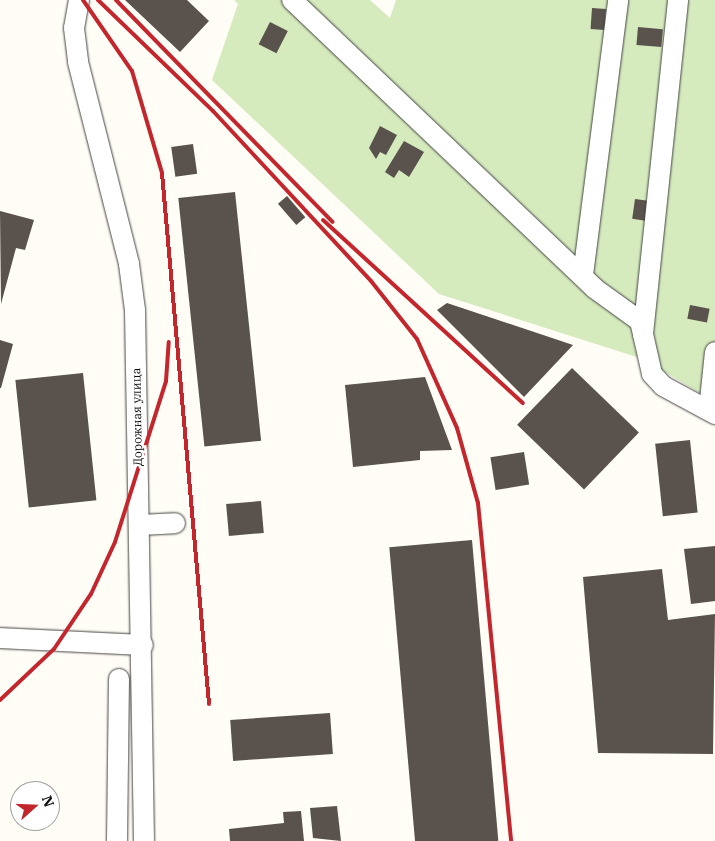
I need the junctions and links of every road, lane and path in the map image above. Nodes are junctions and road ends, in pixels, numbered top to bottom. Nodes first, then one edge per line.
1 (292, 0) edge
2 (618, 0) edge
3 (678, 0) edge
4 (74, 1) edge
5 (583, 275) junction
6 (643, 334) junction
7 (715, 352) edge
8 (712, 412) edge
9 (175, 523) dead end
10 (140, 525) junction
11 (0, 638) edge
12 (143, 645) junction
13 (119, 679) dead end
14 (117, 841) edge
15 (144, 841) edge

1 - 5 street
2 - 5 street
3 - 6 street
4 - 10 street, Дорожная улица
5 - 6 street
6 - 8 street
7 - 8 street
9 - 10 street
10 - 12 street, Дорожная улица
11 - 12 street
12 - 15 street, Дорожная улица
13 - 14 street

